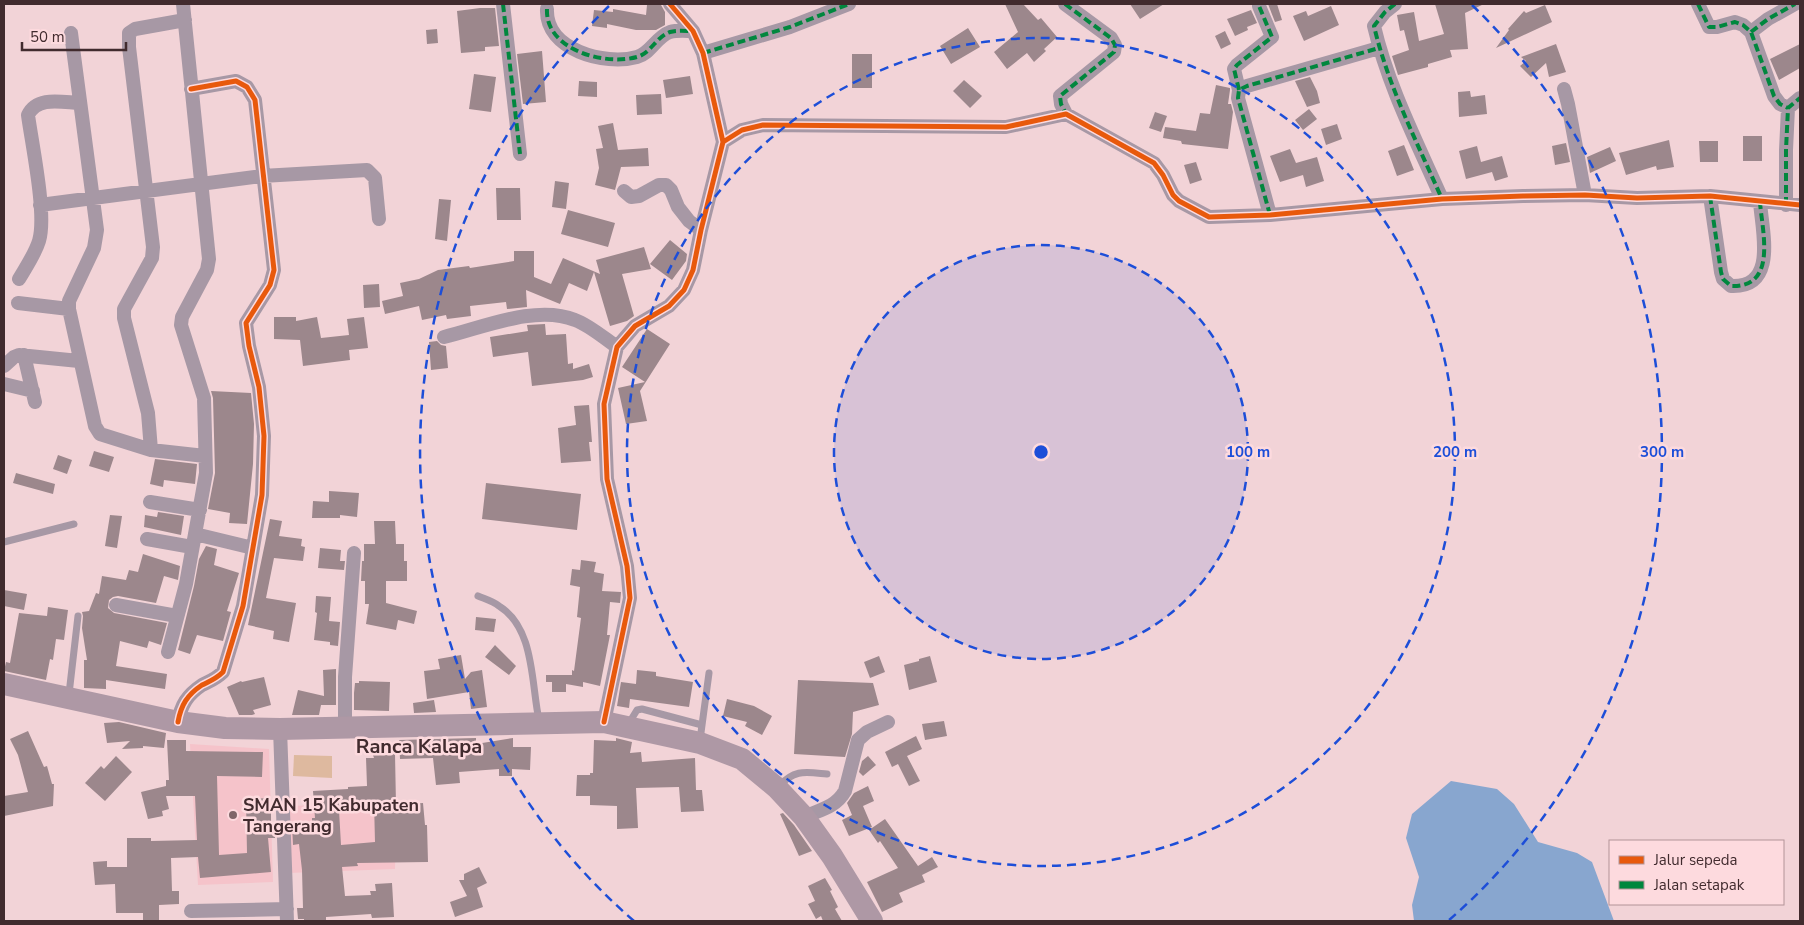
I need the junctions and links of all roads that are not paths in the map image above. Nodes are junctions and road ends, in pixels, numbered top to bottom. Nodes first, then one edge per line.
1 (183, 4) edge
2 (503, 4) edge
3 (670, 4) edge
4 (849, 4) edge
5 (1065, 4) edge
6 (1395, 4) edge
7 (1698, 4) edge
8 (1795, 4) edge
9 (1259, 6) dead end
10 (547, 9) dead end
11 (185, 20) junction
12 (693, 31) junction
13 (1751, 32) junction
14 (71, 33) dead end
15 (1379, 48) junction
16 (703, 54) junction
17 (190, 89) junction
18 (1564, 89) dead end
19 (1239, 90) junction
20 (1800, 98) edge
21 (79, 103) junction
22 (1788, 108) junction
23 (1066, 114) junction
24 (723, 142) junction
25 (520, 154) dead end
26 (262, 176) junction
27 (201, 183) junction
28 (147, 190) junction
29 (624, 191) dead end
30 (1585, 195) junction
31 (1710, 196) junction
32 (94, 197) junction
33 (1442, 199) junction
34 (1760, 202) junction
35 (40, 205) junction
36 (1793, 205) edge
37 (1270, 215) junction
38 (379, 219) dead end
39 (701, 230) junction
40 (19, 279) dead end
41 (18, 303) dead end
42 (68, 309) junction
43 (444, 337) dead end
44 (617, 347) junction
45 (24, 355) junction
46 (79, 361) junction
47 (4, 366) edge
48 (4, 384) edge
49 (151, 450) junction
50 (205, 456) junction
51 (150, 502) dead end
52 (200, 510) junction
53 (74, 524) dead end
54 (146, 539) dead end
55 (193, 540) junction
56 (4, 542) edge
57 (253, 548) junction
58 (354, 554) dead end
59 (478, 596) dead end
60 (116, 605) dead end
61 (78, 616) dead end
62 (177, 616) junction
63 (168, 652) dead end
64 (709, 673) dead end
65 (4, 684) edge
66 (69, 697) junction
67 (178, 722) junction
68 (604, 722) junction
69 (888, 722) dead end
70 (540, 723) junction
71 (344, 726) junction
72 (280, 729) junction
73 (701, 734) junction
74 (827, 774) dead end
75 (777, 788) junction
76 (804, 817) junction
77 (191, 912) dead end
78 (287, 915) edge
79 (872, 921) edge

1 - 11 street
2 - 25 street
3 - 12 street
4 - 16 street
5 - 23 street
6 - 15 street
7 - 13 street
8 - 13 street
9 - 19 street
10 - 12 street
11 - 17 street
11 - 28 street
12 - 16 street
13 - 22 street
14 - 21 street
15 - 19 street
15 - 33 street
16 - 24 street
17 - 26 street
17 - 27 street
18 - 30 street
19 - 37 street
20 - 22 street
21 - 32 street
21 - 35 street
22 - 36 street
23 - 24 street
23 - 37 street
24 - 39 street
26 - 27 street
26 - 38 street
26 - 57 street
27 - 28 street
27 - 50 street
28 - 32 street
28 - 49 street
29 - 39 street
30 - 31 street
30 - 33 street
31 - 34 street
31 - 34 street
32 - 35 street
32 - 42 street
33 - 37 street
34 - 36 street
35 - 40 street
39 - 44 street
41 - 42 street
42 - 46 street
43 - 44 street
44 - 68 street
45 - 46 street
45 - 47 street
45 - 48 street
46 - 49 street
49 - 50 street
50 - 52 street
51 - 52 street
52 - 55 street
53 - 56 lane
54 - 55 street
55 - 57 street
55 - 62 street
57 - 67 street
58 - 71 street
59 - 70 lane
60 - 62 street
61 - 66 lane
62 - 63 street
64 - 73 lane
65 - 66 main road
66 - 67 main road
67 - 72 main road
68 - 70 main road
68 - 73 main road
69 - 76 street
70 - 71 main road
71 - 72 main road
72 - 78 street
73 - 75 main road
74 - 75 lane
75 - 76 main road
76 - 79 main road
77 - 78 street

